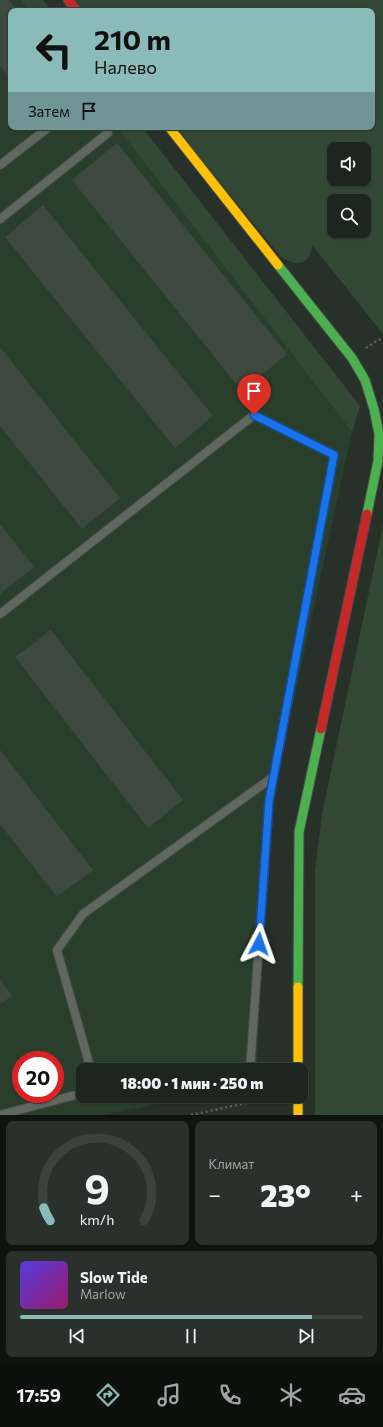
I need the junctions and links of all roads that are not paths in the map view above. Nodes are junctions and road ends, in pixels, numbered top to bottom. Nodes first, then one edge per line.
1 (68, 0) edge
2 (75, 8) edge
3 (45, 130) edge
4 (171, 130) edge
5 (108, 134) dead end
6 (0, 165) edge
7 (0, 219) edge
8 (0, 614) edge
9 (273, 777) junction
10 (89, 1063) edge
11 (250, 1063) edge
12 (298, 1063) edge
13 (76, 1095) edge
14 (298, 1103) edge
15 (0, 1115) edge
16 (298, 1115) edge

1 - 2 street
3 - 6 lane
4 - 12 street
5 - 7 lane
8 - 9 lane
9 - 10 lane
9 - 11 lane
13 - 15 lane
14 - 16 street

